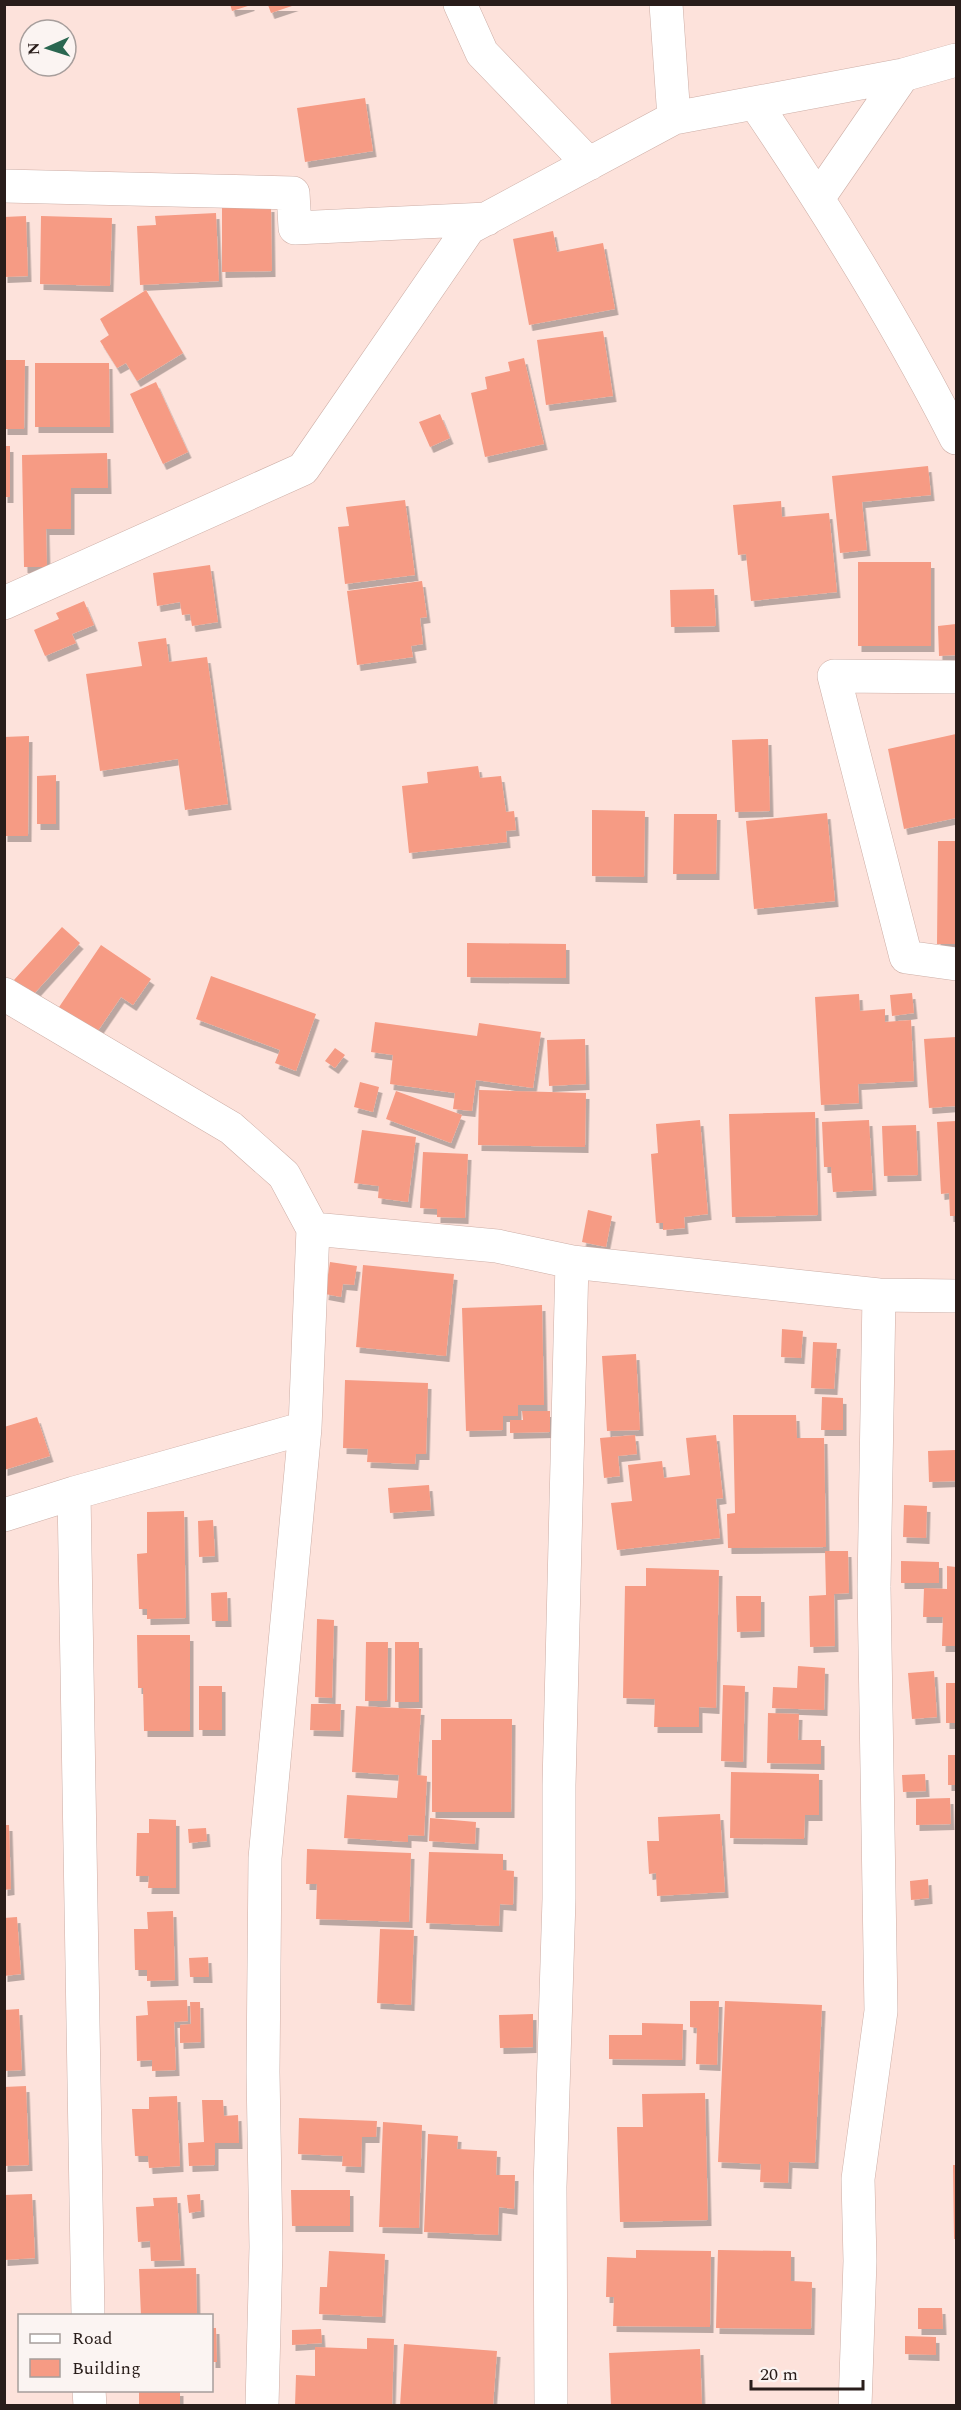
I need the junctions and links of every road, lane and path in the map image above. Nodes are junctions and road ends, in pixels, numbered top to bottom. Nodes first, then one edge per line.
1 (460, 4) edge
2 (666, 4) edge
3 (957, 60) edge
4 (903, 75) junction
5 (755, 103) junction
6 (674, 118) junction
7 (589, 164) junction
8 (4, 186) edge
9 (819, 197) junction
10 (487, 219) junction
11 (957, 438) edge
12 (4, 603) edge
13 (957, 677) edge
14 (957, 964) edge
15 (4, 994) edge
16 (313, 1229) junction
17 (573, 1263) junction
18 (879, 1295) junction
19 (957, 1296) edge
20 (305, 1428) junction
21 (74, 1493) junction
22 (4, 1515) edge
23 (88, 2314) edge
24 (262, 2406) edge
25 (550, 2406) edge
26 (855, 2406) edge

1 - 7 street
2 - 6 street
3 - 4 street
4 - 5 street
4 - 9 street
5 - 6 street
5 - 9 street
6 - 7 street
7 - 10 street
8 - 10 street
9 - 11 street
10 - 12 street
13 - 14 street
15 - 16 street
16 - 17 street
16 - 20 street
17 - 18 street
17 - 25 street
18 - 19 street
18 - 26 street
20 - 21 street
20 - 24 street
21 - 22 street
21 - 23 street

